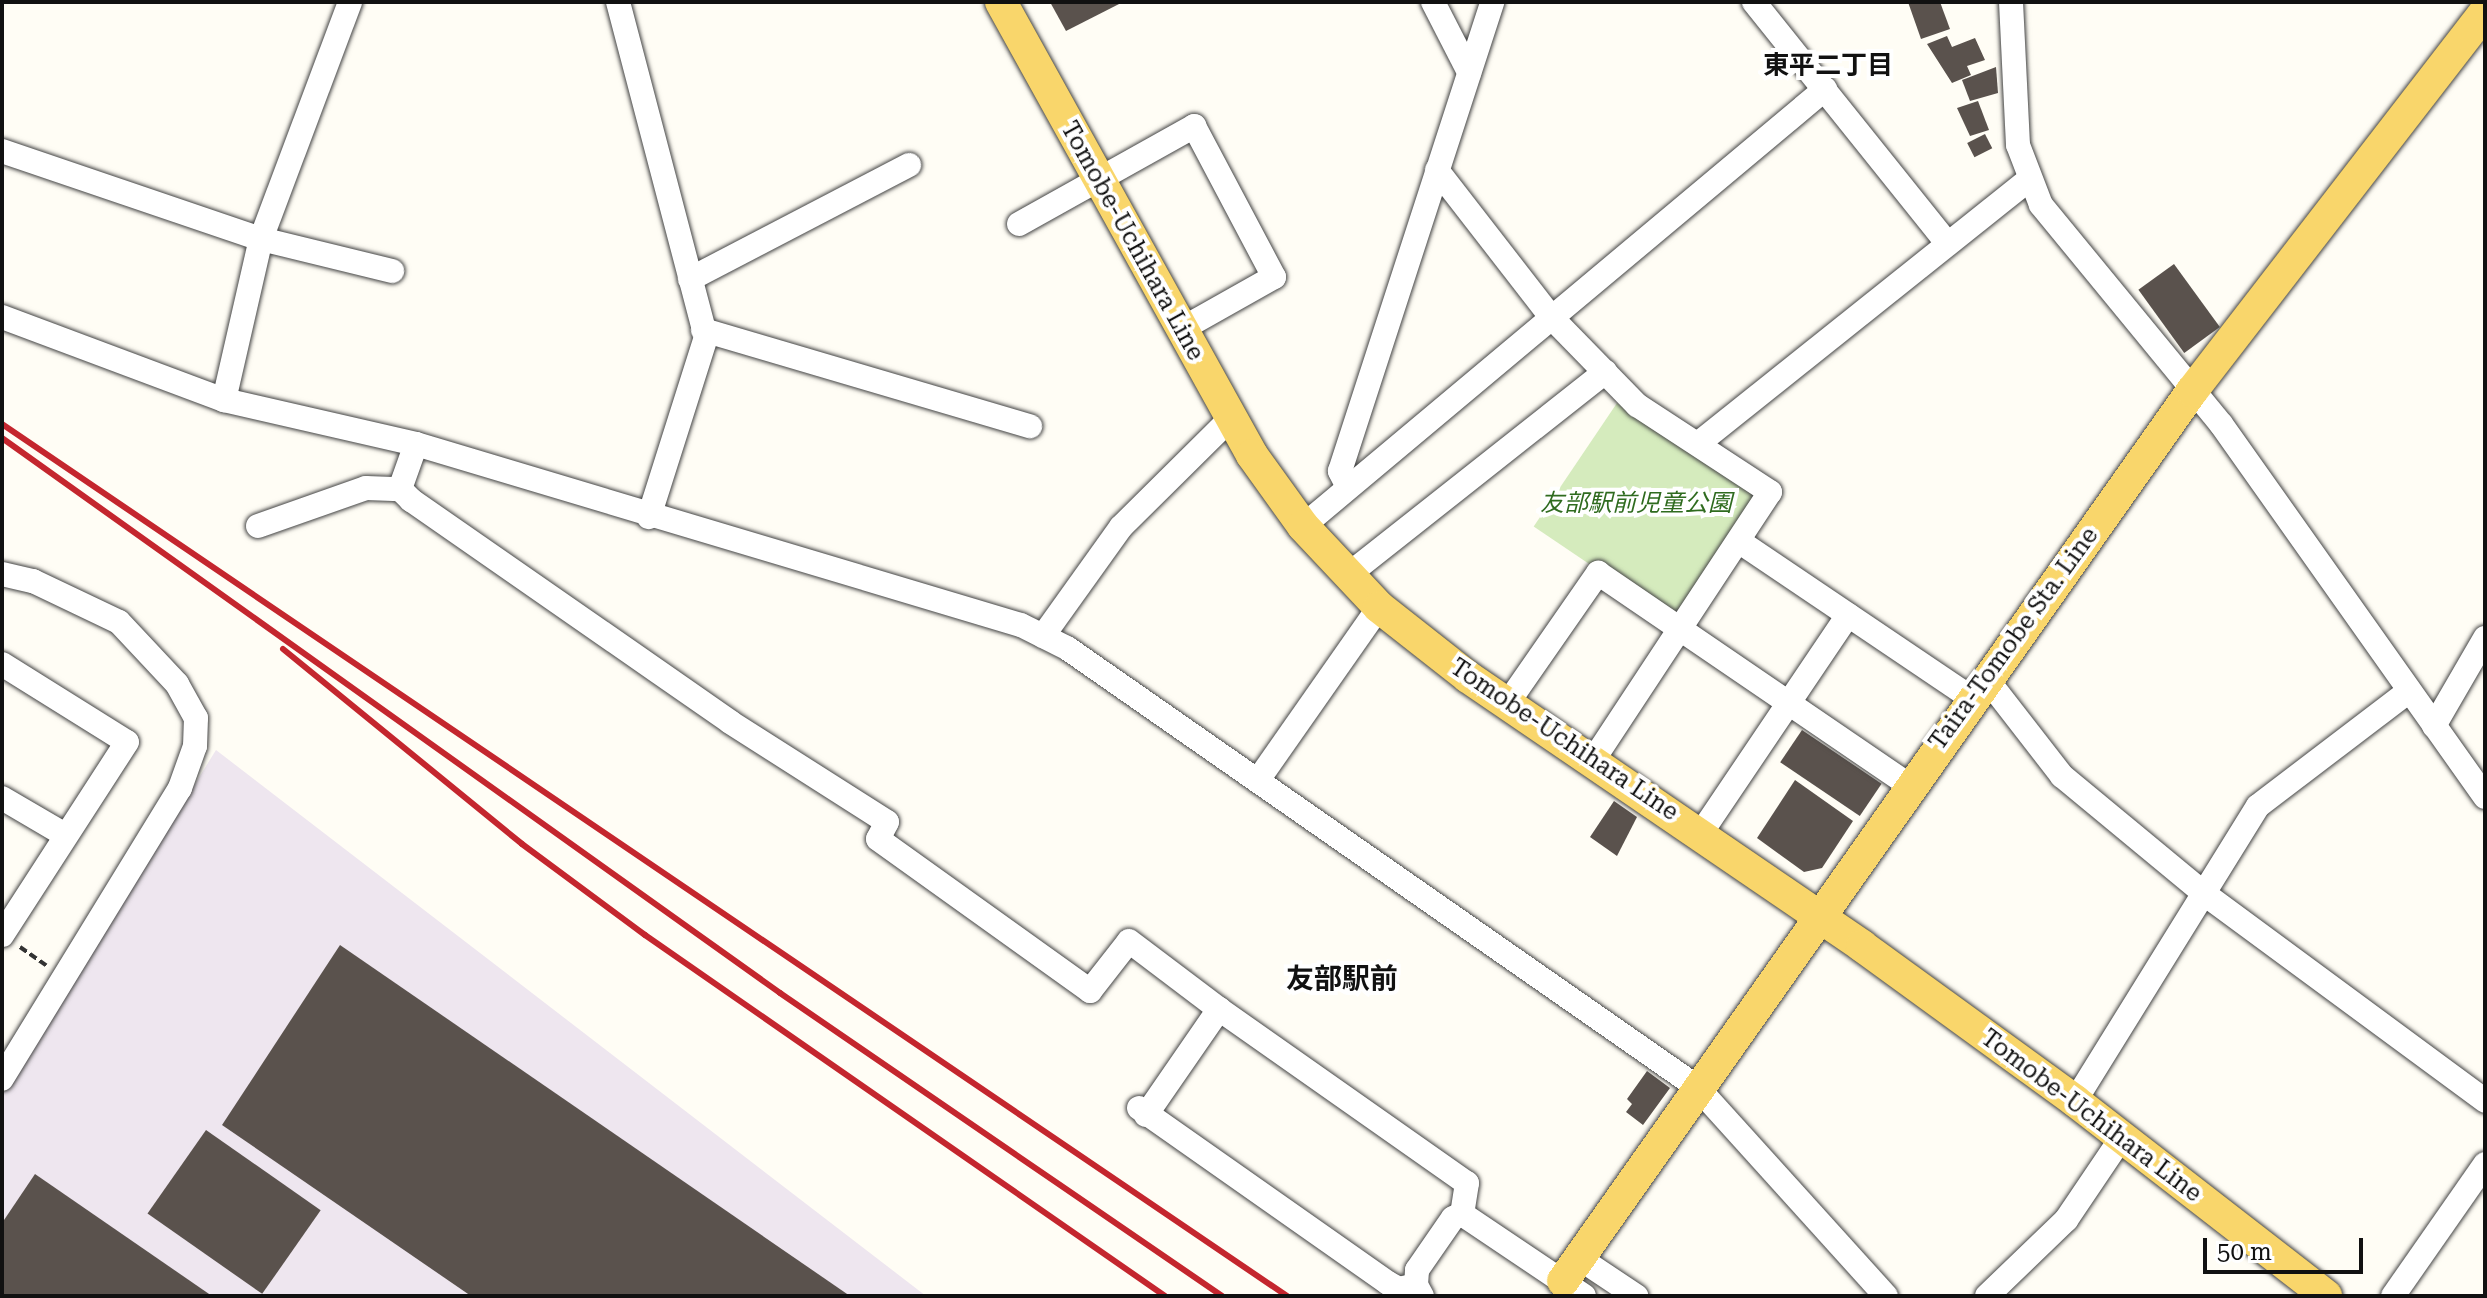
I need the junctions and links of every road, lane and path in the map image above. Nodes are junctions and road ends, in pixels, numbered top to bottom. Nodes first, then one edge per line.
1 (350, 2) edge
2 (618, 2) edge
3 (1001, 2) edge
4 (1433, 2) edge
5 (1492, 2) edge
6 (1754, 2) edge
7 (2011, 2) edge
8 (2485, 12) edge
9 (1469, 72) junction
10 (1825, 89) junction
11 (2, 151) edge
12 (909, 165) dead end
13 (1437, 170) junction
14 (1097, 177) junction
15 (2029, 180) junction
16 (1019, 224) dead end
17 (261, 239) junction
18 (1947, 243) junction
19 (392, 271) dead end
20 (690, 279) junction
21 (2, 317) edge
22 (1552, 318) junction
23 (703, 330) junction
24 (1180, 330) junction
25 (1605, 372) junction
26 (2192, 391) junction
27 (224, 400) junction
28 (1230, 419) junction
29 (1030, 426) dead end
30 (1699, 443) junction
31 (416, 444) junction
32 (1348, 487) junction
33 (400, 489) junction
34 (649, 517) junction
35 (258, 526) dead end
36 (1303, 526) junction
37 (1740, 542) junction
38 (2, 574) edge
39 (1348, 575) junction
40 (1379, 607) junction
41 (1848, 615) junction
42 (1682, 630) junction
43 (1043, 636) junction
44 (2485, 638) edge
45 (2, 664) edge
46 (1978, 688) junction
47 (2409, 691) junction
48 (1785, 703) junction
49 (1507, 704) junction
50 (2434, 726) junction
51 (1593, 760) junction
52 (1258, 780) junction
53 (1909, 785) junction
54 (2485, 797) edge
55 (2, 798) edge
56 (1701, 833) junction
57 (65, 835) junction
58 (2206, 895) junction
59 (1818, 914) junction
60 (3, 936) edge
61 (64, 978) junction
62 (1219, 1009) junction
63 (4, 1072) edge
64 (1697, 1087) junction
65 (2075, 1101) junction
66 (2485, 1101) edge
67 (2122, 1137) junction
68 (2485, 1164) edge
69 (1462, 1214) junction
70 (1570, 1283) edge
71 (1419, 1290) edge
72 (1636, 1296) edge
73 (1886, 1296) edge
74 (1987, 1296) edge
75 (2326, 1296) edge
76 (2393, 1296) edge

1 - 17 street
2 - 20 street
3 - 14 main road, Tomobe-Uchihara Line
4 - 9 street
5 - 9 street
6 - 10 street
7 - 15 street
8 - 26 main road, Taira-Tomobe Sta. Line
9 - 13 street
10 - 18 street
10 - 22 street
11 - 17 street
12 - 20 street
13 - 22 street
13 - 32 street
14 - 16 street
14 - 24 main road, Tomobe-Uchihara Line
14 - 24 street
15 - 18 street
15 - 26 street
17 - 19 street
17 - 27 street
18 - 30 street
20 - 23 street
21 - 27 street
22 - 25 street
22 - 32 street
23 - 29 street
23 - 34 street
24 - 28 main road, Tomobe-Uchihara Line
25 - 30 street
25 - 39 street
26 - 46 main road, Taira-Tomobe Sta. Line
26 - 47 street
27 - 31 street
28 - 36 main road, Tomobe-Uchihara Line
28 - 43 street
30 - 37 street
31 - 33 street
31 - 34 street
32 - 36 street
33 - 35 street
33 - 62 street
34 - 43 street
36 - 39 main road, Tomobe-Uchihara Line
37 - 41 street
37 - 42 street
38 - 61 street
39 - 40 main road, Tomobe-Uchihara Line
40 - 49 main road, Tomobe-Uchihara Line
40 - 52 street
41 - 46 street
41 - 48 street
42 - 48 street
42 - 49 street
42 - 51 street
43 - 52 street
44 - 50 street
45 - 57 street
46 - 53 main road, Taira-Tomobe Sta. Line
46 - 58 street
47 - 50 street
47 - 58 street
48 - 53 street
48 - 56 street
49 - 51 main road, Tomobe-Uchihara Line
50 - 54 street
51 - 56 main road, Tomobe-Uchihara Line
52 - 64 street
53 - 59 main road, Taira-Tomobe Sta. Line
55 - 57 street
56 - 59 main road, Tomobe-Uchihara Line
57 - 60 street
58 - 65 street
58 - 66 street
59 - 64 main road, Taira-Tomobe Sta. Line
59 - 65 main road, Tomobe-Uchihara Line
60 - 61 path
61 - 63 street
62 - 69 street
62 - 71 street
64 - 70 main road, Taira-Tomobe Sta. Line
64 - 73 street
65 - 67 main road, Tomobe-Uchihara Line
67 - 74 street
67 - 75 main road, Tomobe-Uchihara Line
68 - 76 street
69 - 70 street
69 - 71 street
70 - 72 street

